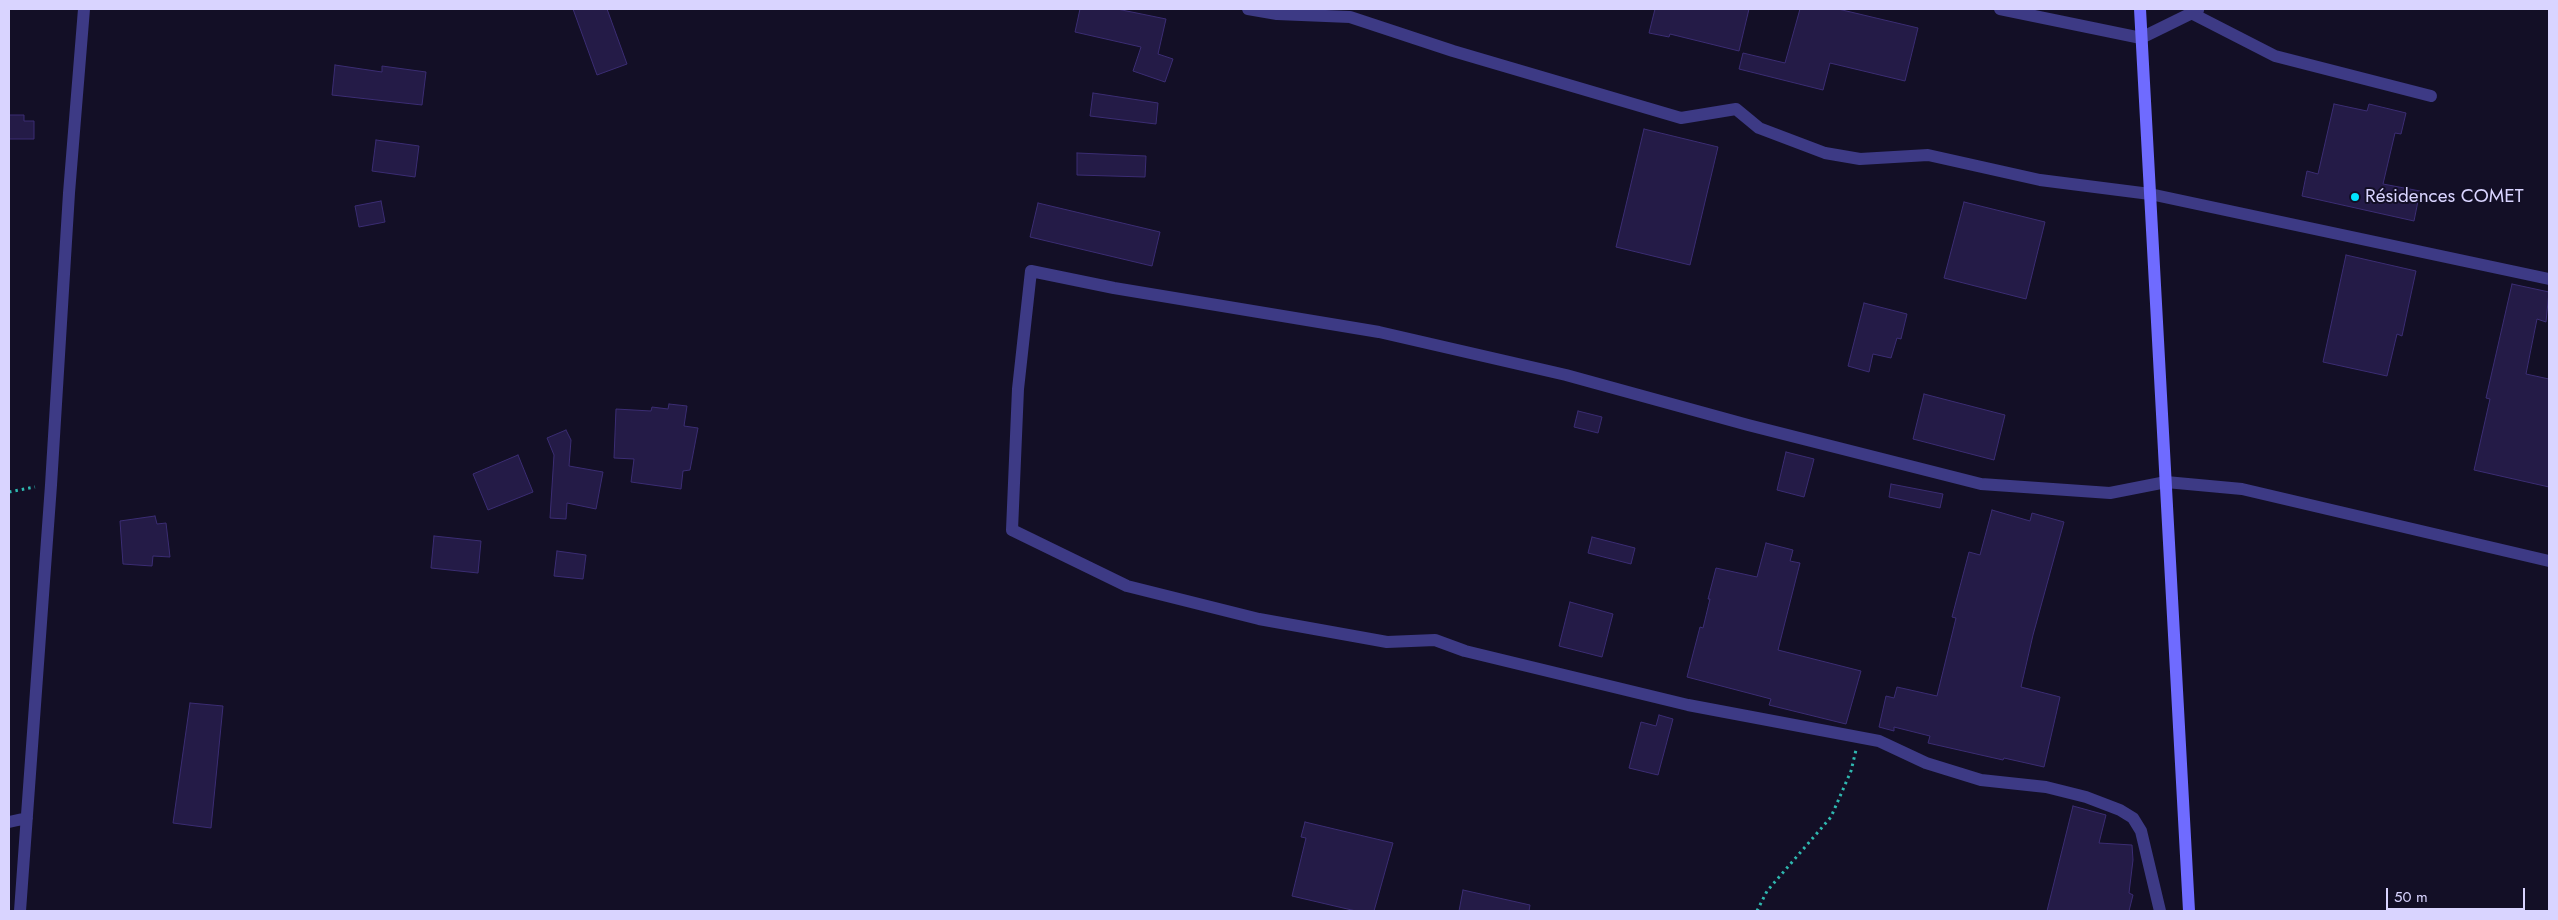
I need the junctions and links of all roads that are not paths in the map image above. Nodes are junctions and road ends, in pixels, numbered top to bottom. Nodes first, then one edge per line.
1 (84, 9) edge
2 (1248, 9) edge
3 (2000, 9) edge
4 (2140, 9) edge
5 (2197, 11) edge
6 (2141, 38) junction
7 (2431, 96) dead end
8 (2150, 194) junction
9 (2549, 279) edge
10 (2166, 482) junction
11 (2549, 561) edge
12 (27, 818) junction
13 (9, 822) edge
14 (20, 911) edge
15 (2160, 911) edge
16 (2189, 911) edge

1 - 12 street
2 - 8 street
3 - 6 street
4 - 6 street
5 - 6 street
5 - 7 street
6 - 8 street
8 - 9 street
8 - 10 street
10 - 11 street
10 - 15 street
10 - 16 street
12 - 13 street
12 - 14 street

